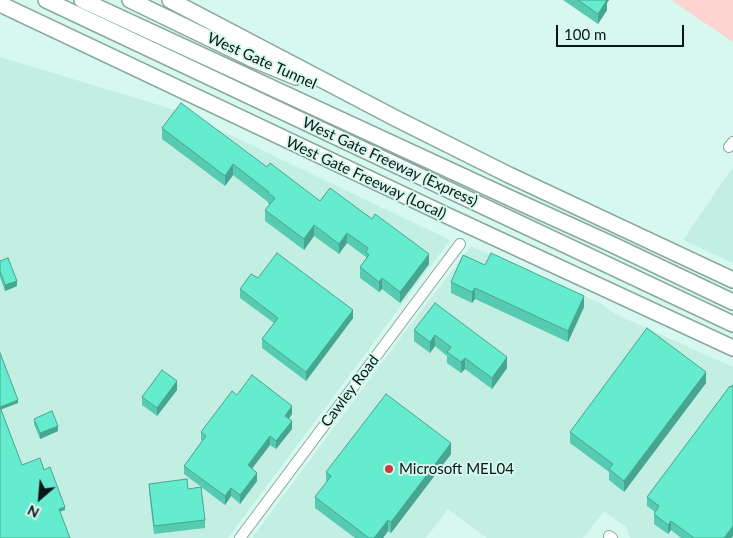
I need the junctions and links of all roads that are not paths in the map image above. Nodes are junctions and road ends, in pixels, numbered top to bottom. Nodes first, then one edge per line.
1 (46, 0) edge
2 (82, 0) edge
3 (130, 0) edge
4 (170, 0) edge
5 (0, 4) edge
6 (395, 118) junction
7 (460, 244) dead end
8 (733, 280) edge
9 (733, 302) edge
10 (733, 324) edge
11 (733, 348) edge
12 (240, 538) edge

1 - 10 highway, West Gate Freeway (Express)
2 - 9 highway, West Gate Freeway (Express)
3 - 6 highway, West Gate Tunnel
4 - 6 highway
5 - 11 highway, West Gate Freeway (Local)
6 - 8 highway
7 - 12 street, Cawley Road

